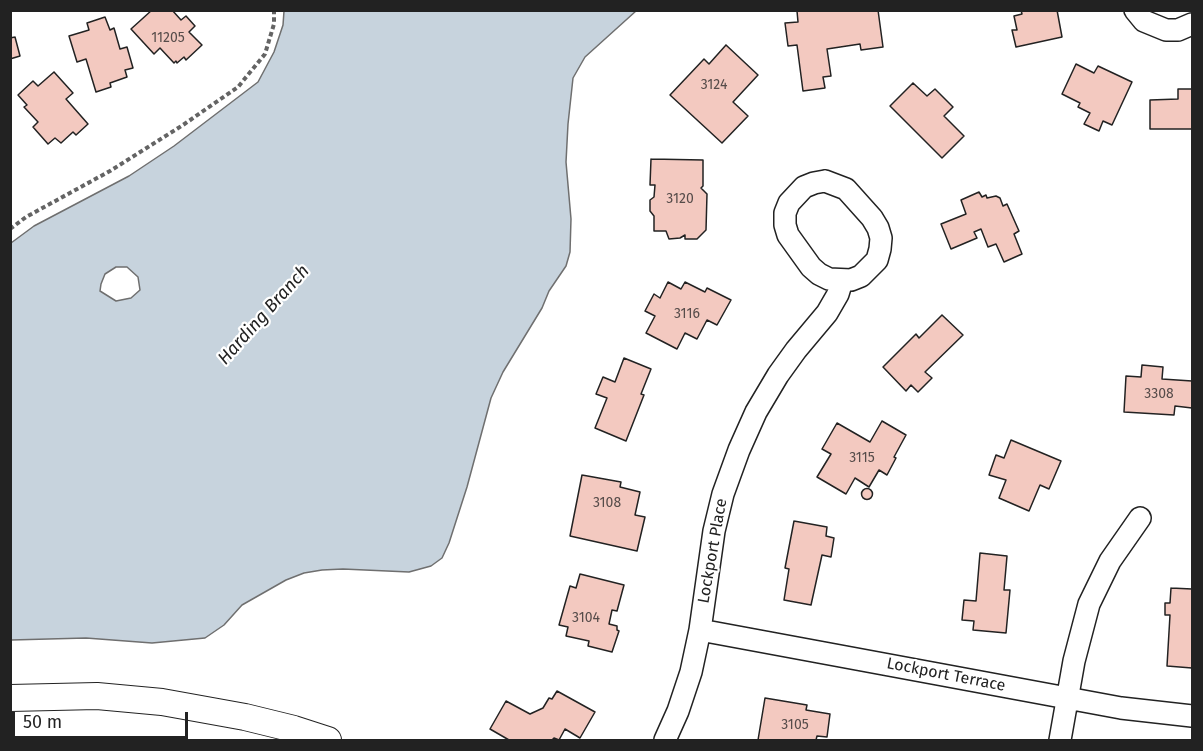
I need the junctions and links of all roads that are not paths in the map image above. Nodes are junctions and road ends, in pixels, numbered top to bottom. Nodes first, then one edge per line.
1 (1135, 10) edge
2 (1192, 24) edge
3 (842, 281) junction
4 (1140, 518) dead end
5 (700, 630) junction
6 (10, 698) edge
7 (1067, 698) junction
8 (1192, 716) edge
9 (328, 741) edge
10 (665, 741) edge
11 (1060, 741) edge

1 - 2 street
3 - 3 street
3 - 5 street, Lockport Place
4 - 7 street
5 - 7 street, Lockport Terrace
5 - 10 street, Lockport Place
6 - 9 street
7 - 8 street, Lockport Terrace
7 - 11 street

